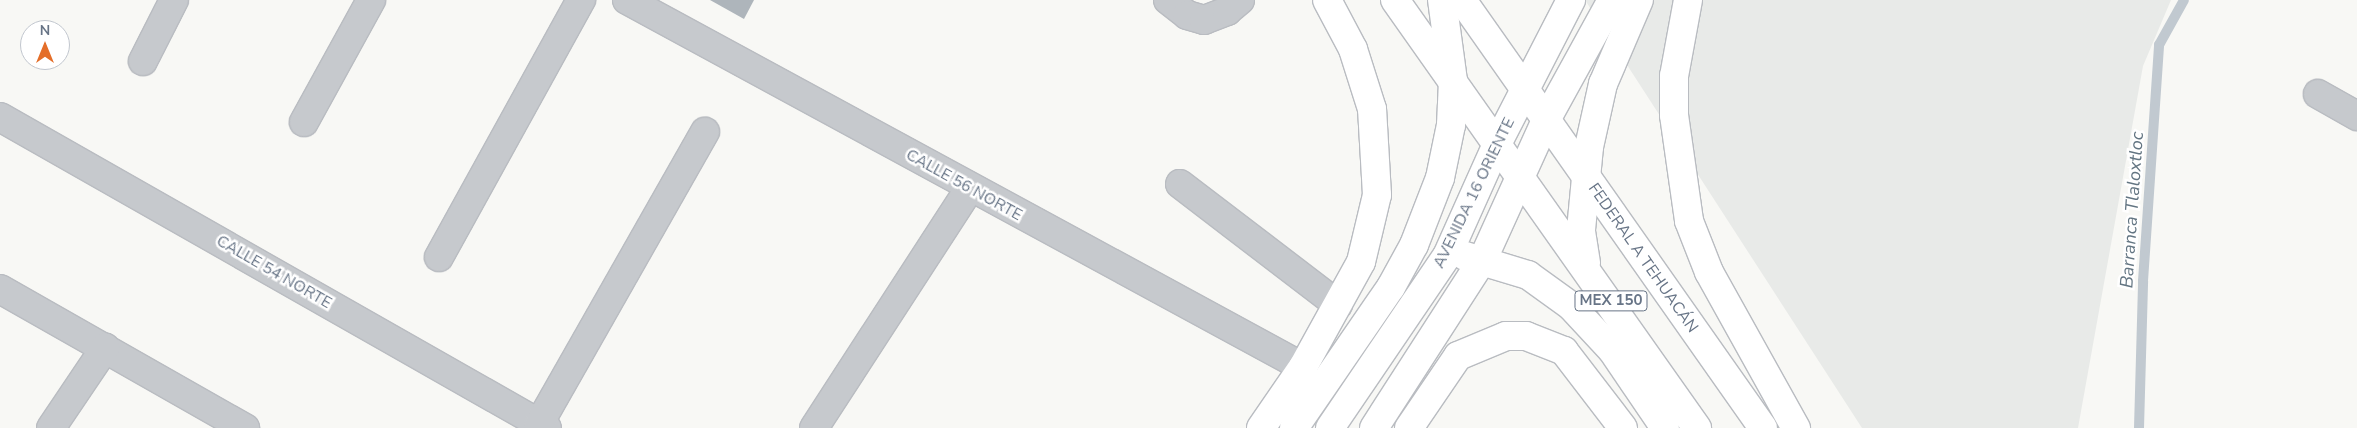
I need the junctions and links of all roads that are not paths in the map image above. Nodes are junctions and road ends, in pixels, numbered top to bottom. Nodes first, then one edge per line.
1 (174, 0) edge
2 (371, 0) edge
3 (581, 0) edge
4 (627, 0) edge
5 (1168, 0) edge
6 (1240, 0) edge
7 (1327, 0) edge
8 (1395, 0) edge
9 (1442, 0) edge
10 (1462, 0) edge
11 (1571, 0) edge
12 (1612, 0) edge
13 (1639, 0) edge
14 (1688, 0) edge
15 (143, 61) dead end
16 (1453, 81) junction
17 (1524, 88) junction
18 (2318, 94) dead end
19 (2357, 116) edge
20 (0, 117) edge
21 (1546, 120) junction
22 (304, 122) dead end
23 (704, 132) dead end
24 (1497, 144) junction
25 (1585, 176) junction
26 (1519, 179) junction
27 (1180, 184) dead end
28 (970, 188) junction
29 (1446, 256) junction
30 (439, 257) dead end
31 (1482, 259) junction
32 (1403, 265) junction
33 (1586, 266) junction
34 (0, 289) edge
35 (1334, 313) junction
36 (105, 348) junction
37 (1304, 367) junction
38 (543, 426) edge
39 (52, 428) edge
40 (244, 428) edge
41 (814, 428) edge
42 (1261, 428) edge
43 (1294, 428) edge
44 (1330, 428) edge
45 (1374, 428) edge
46 (1409, 428) edge
47 (1623, 428) edge
48 (1665, 428) edge
49 (1697, 428) edge
50 (1762, 428) edge
51 (1796, 428) edge

1 - 15 street
2 - 22 street
3 - 30 street
4 - 28 street, CALLE 56 NORTE
5 - 6 street
7 - 35 main road
8 - 16 main road, MEX 150
9 - 16 main road
10 - 17 main road, MEX 150
11 - 17 main road, AVENIDA 16 ORIENTE
12 - 21 main road, AVENIDA 16 ORIENTE
13 - 25 main road
14 - 51 main road
16 - 24 main road, MEX 150
16 - 32 main road
17 - 21 main road, FEDERAL A TEHUACÁN / MEX 150
17 - 24 main road, AVENIDA 16 ORIENTE
18 - 19 street
20 - 38 street, CALLE 54 NORTE
21 - 25 main road, FEDERAL A TEHUACÁN / MEX 150
21 - 26 main road, AVENIDA 16 ORIENTE
23 - 38 street
24 - 26 main road, MEX 150
24 - 29 main road, AVENIDA 16 ORIENTE
25 - 33 main road
25 - 50 main road, FEDERAL A TEHUACÁN / MEX 150
26 - 31 main road, AVENIDA 16 ORIENTE
26 - 33 main road, MEX 150
27 - 35 street
28 - 37 street, CALLE 56 NORTE
28 - 41 street
29 - 31 main road
29 - 32 main road
29 - 44 main road, AVENIDA 16 ORIENTE
31 - 45 main road, AVENIDA 16 ORIENTE
31 - 48 main road
32 - 35 main road
32 - 43 main road
33 - 49 main road, MEX 150
34 - 36 street
35 - 37 main road
36 - 39 street
36 - 40 street
37 - 42 main road
46 - 47 main road

